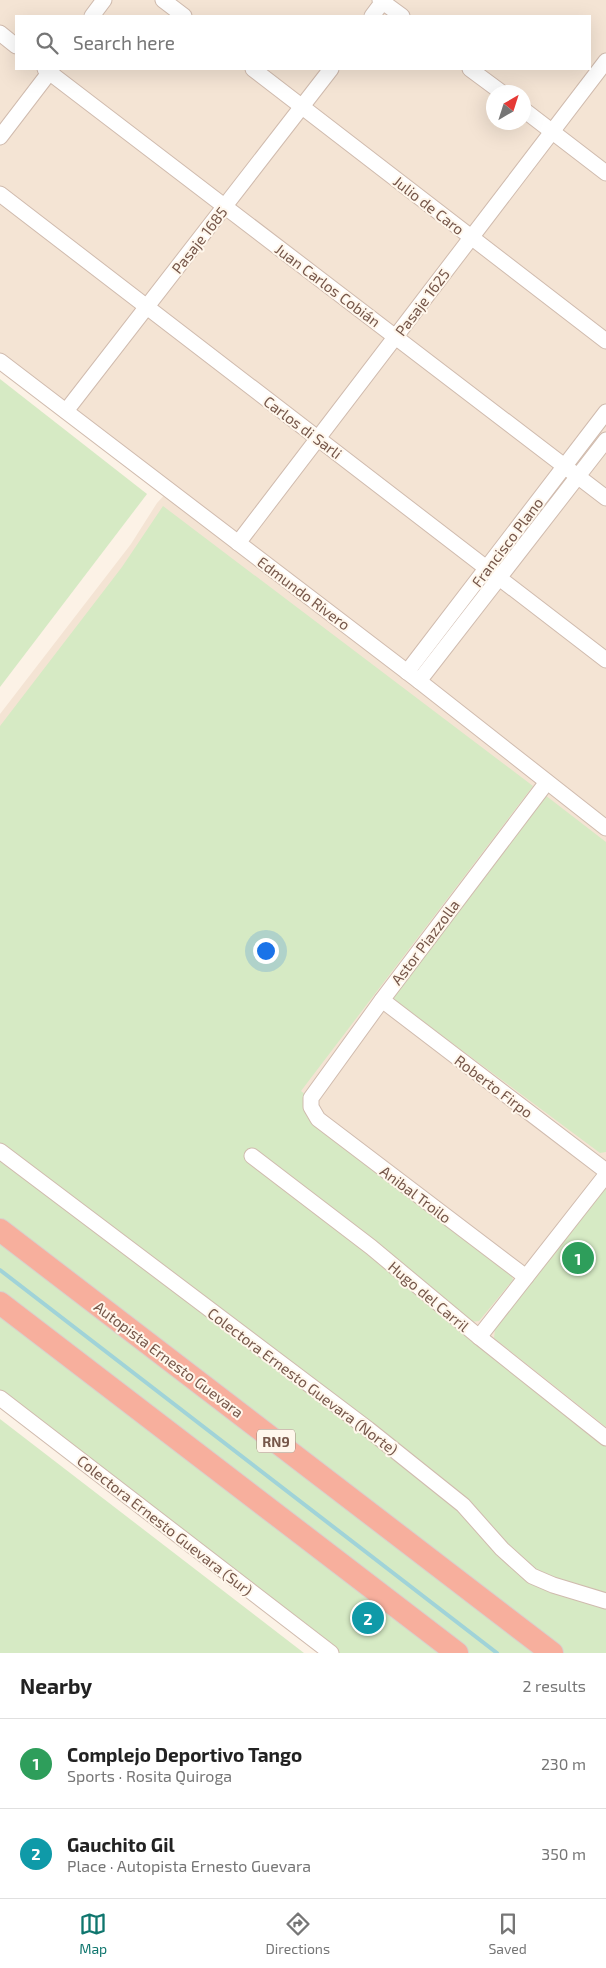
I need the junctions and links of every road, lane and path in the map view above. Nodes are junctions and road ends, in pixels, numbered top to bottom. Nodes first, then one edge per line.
1 (104, 0) edge
2 (163, 0) edge
3 (383, 1) edge
4 (93, 15) edge
5 (183, 15) edge
6 (373, 15) edge
7 (401, 15) edge
8 (0, 33) edge
9 (15, 45) edge
10 (606, 61) edge
11 (49, 70) edge
12 (253, 70) edge
13 (330, 70) edge
14 (471, 70) edge
15 (492, 85) edge
16 (302, 107) junction
17 (531, 116) edge
18 (552, 132) junction
19 (0, 137) edge
20 (606, 173) edge
21 (0, 194) edge
22 (225, 206) junction
23 (471, 238) junction
24 (147, 307) junction
25 (396, 337) junction
26 (606, 341) edge
27 (0, 361) edge
28 (66, 411) junction
29 (606, 412) edge
30 (318, 438) junction
31 (606, 440) edge
32 (565, 466) junction
33 (578, 476) junction
34 (606, 498) edge
35 (238, 543) junction
36 (493, 573) junction
37 (606, 660) edge
38 (413, 676) junction
39 (547, 782) junction
40 (606, 828) edge
41 (382, 1000) junction
42 (311, 1107) joint
43 (0, 1151) edge
44 (252, 1156) dead end
45 (606, 1171) edge
46 (606, 1175) edge
47 (0, 1230) edge
48 (526, 1277) junction
49 (0, 1303) edge
50 (479, 1337) junction
51 (0, 1398) edge
52 (606, 1438) edge
53 (606, 1601) edge
54 (331, 1653) edge
55 (457, 1653) edge
56 (552, 1653) edge

1 - 4 street
2 - 5 street
3 - 6 street
3 - 7 street
8 - 9 street
10 - 18 street, Pasaje 1625
11 - 19 street
11 - 22 street, Juan Carlos Cobián
12 - 16 street, Julio de Caro
13 - 16 street, Pasaje 1685
14 - 15 street
16 - 22 street, Pasaje 1685
16 - 23 street, Julio de Caro
17 - 18 street
18 - 20 street
18 - 23 street, Pasaje 1625
21 - 24 street, Carlos di Sarli
22 - 24 street, Pasaje 1685
22 - 25 street, Juan Carlos Cobián
23 - 25 street, Pasaje 1625
23 - 26 street, Julio de Caro
24 - 28 street, Pasaje 1685
24 - 30 street, Carlos di Sarli
25 - 30 street, Pasaje 1625
25 - 32 street, Juan Carlos Cobián
27 - 28 street, Edmundo Rivero
28 - 35 street, Edmundo Rivero
29 - 32 street, Francisco Plano
30 - 35 street, Pasaje 1625
30 - 36 street, Carlos di Sarli
31 - 33 street, Francisco Plano
32 - 33 street, Juan Carlos Cobián
32 - 36 street, Francisco Plano
33 - 34 street, Juan Carlos Cobián
33 - 36 street, Francisco Plano
35 - 38 street, Edmundo Rivero
36 - 37 street, Carlos di Sarli
36 - 38 street, Francisco Plano
38 - 39 street, Edmundo Rivero
39 - 40 street, Edmundo Rivero
39 - 41 street, Astor Piazzolla
41 - 42 street, Astor Piazzolla
41 - 45 street, Roberto Firpo
42 - 48 street, Anibal Troilo
43 - 53 street, Colectora Ernesto Guevara (Norte)
44 - 50 street, Hugo del Carril
46 - 48 street
47 - 56 highway, Autopista Ernesto Guevara / RN9
48 - 50 street
49 - 55 highway
50 - 52 street, Hugo del Carril
51 - 54 street, Colectora Ernesto Guevara (Sur)

